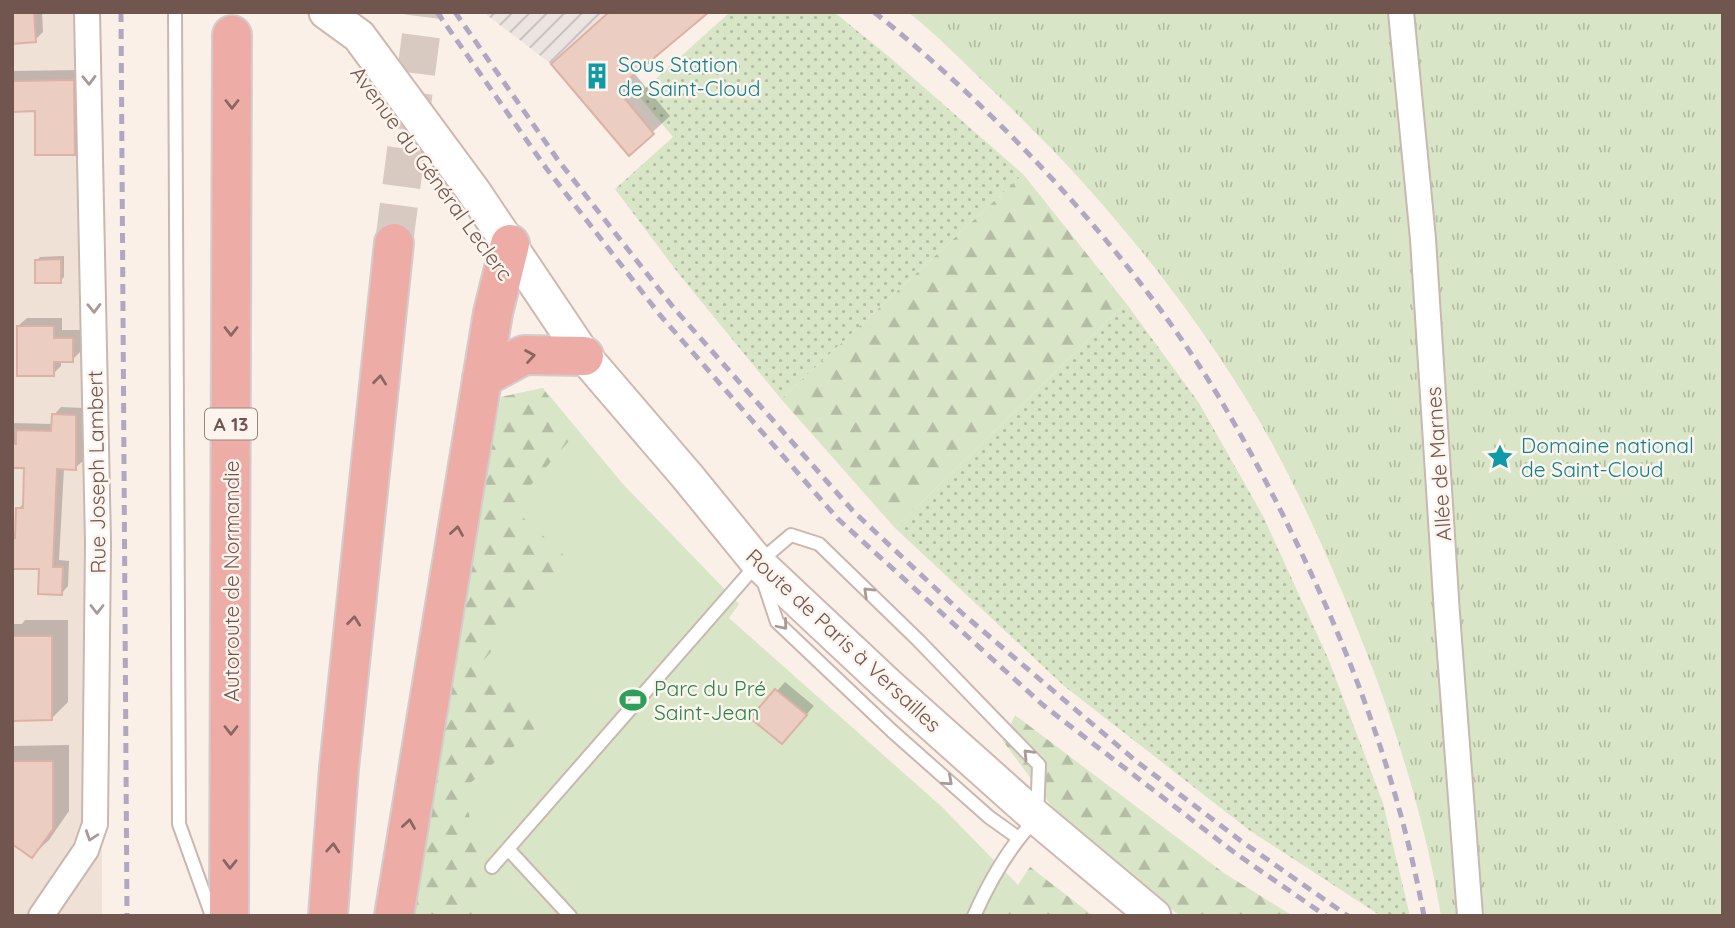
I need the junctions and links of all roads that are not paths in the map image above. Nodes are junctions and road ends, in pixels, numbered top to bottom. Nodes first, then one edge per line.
1 (87, 12) edge
2 (175, 12) edge
3 (320, 12) edge
4 (326, 12) edge
5 (1401, 12) edge
6 (232, 35) dead end
7 (394, 243) tunnel mouth
8 (505, 259) junction
9 (584, 356) junction
10 (482, 378) junction
11 (758, 563) junction
12 (1027, 828) junction
13 (508, 849) junction
14 (492, 867) dead end
15 (41, 916) edge
16 (212, 916) edge
17 (229, 916) edge
18 (328, 916) edge
19 (394, 916) edge
20 (570, 916) edge
21 (974, 916) edge
22 (1154, 916) edge
23 (1470, 916) edge

1 -> 15 street, Rue Joseph Lambert
2 - 16 lane
3 - 8 main road, Avenue du Général Leclerc
4 - 8 main road, Avenue du Général Leclerc
5 - 23 street, Allée de Marnes
6 -> 17 highway, Autoroute de Normandie / A 13
18 -> 7 highway
8 - 9 main road, Avenue du Général Leclerc
8 - 10 highway
10 -> 9 highway
9 - 11 main road, Route de Paris à Versailles
19 -> 10 highway
11 - 12 main road, Route de Paris à Versailles
12 -> 11 lane
11 - 13 lane
12 - 21 lane
12 - 22 main road, Route de Paris à Versailles
13 - 14 lane
13 - 20 lane

